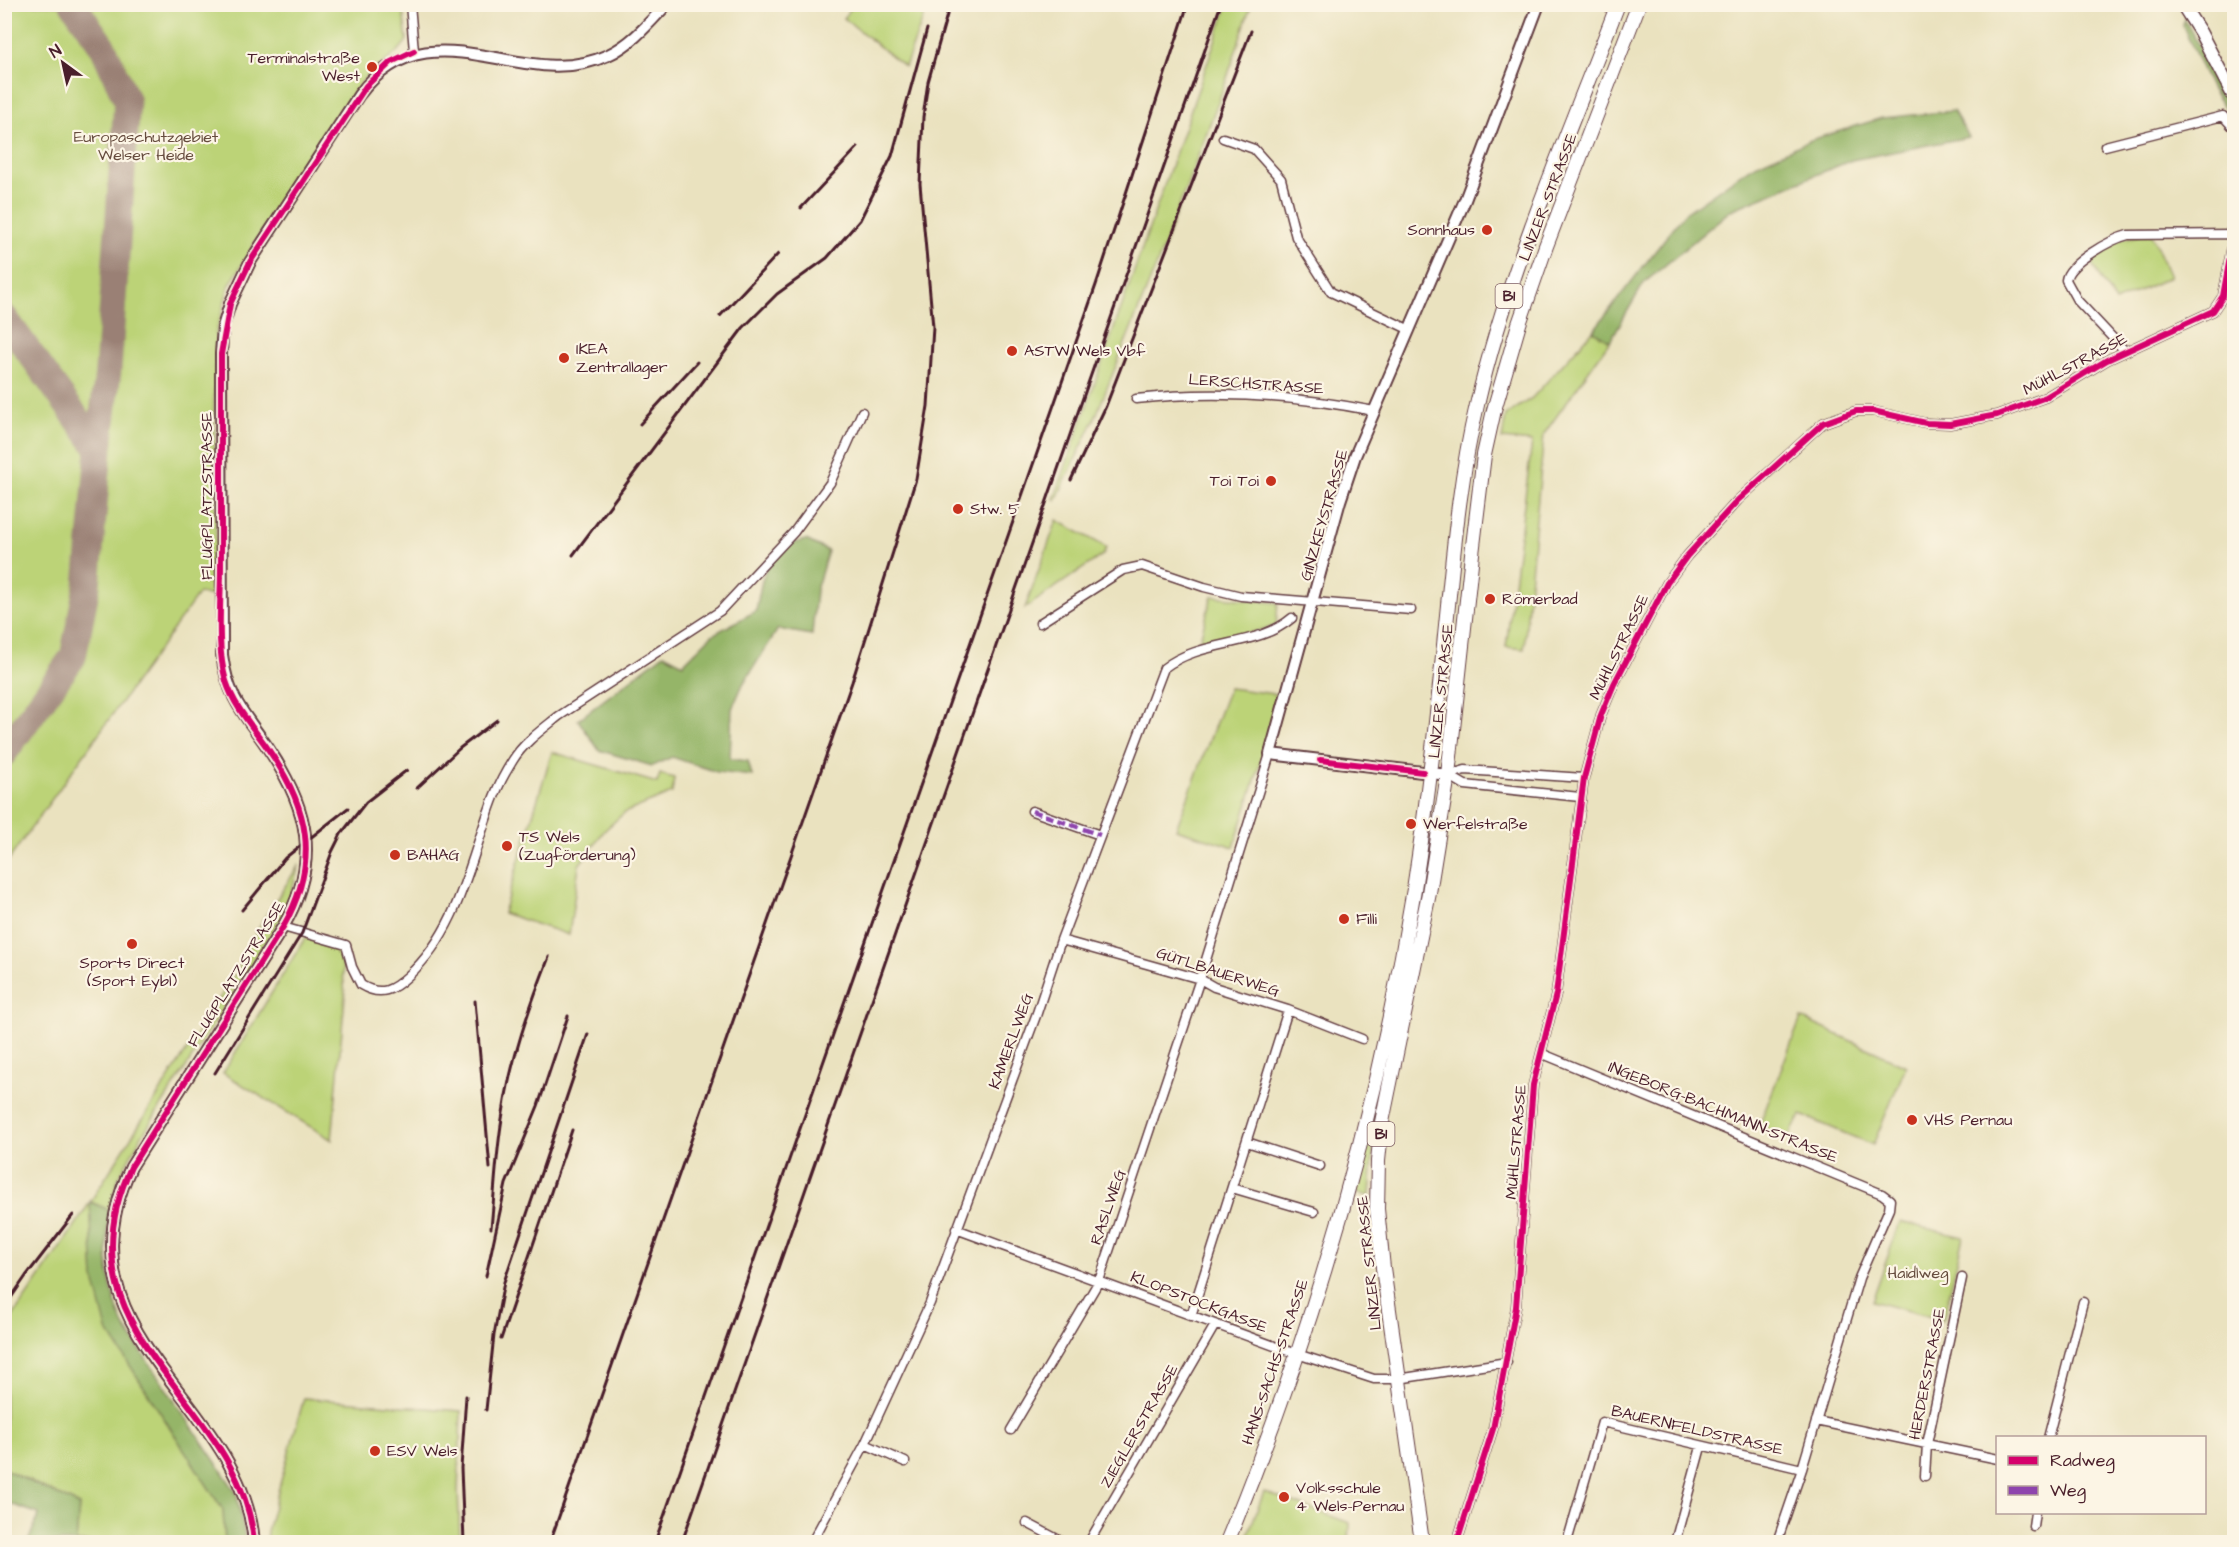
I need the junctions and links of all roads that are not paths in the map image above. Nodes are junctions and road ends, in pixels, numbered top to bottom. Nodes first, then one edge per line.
1 (410, 4) edge
2 (667, 4) edge
3 (1539, 4) edge
4 (1618, 4) edge
5 (1639, 4) edge
6 (2182, 4) edge
7 (414, 51) junction
8 (2233, 90) edge
9 (2235, 128) edge
10 (1223, 138) dead end
11 (2104, 146) dead end
12 (2235, 234) edge
13 (1410, 330) junction
14 (2125, 351) junction
15 (1136, 399) dead end
16 (1374, 411) junction
17 (862, 412) dead end
18 (1314, 601) junction
19 (1411, 610) dead end
20 (1292, 618) dead end
21 (1040, 623) dead end
22 (1270, 754) junction
23 (1430, 773) junction
24 (1448, 776) junction
25 (1584, 778) junction
26 (1580, 797) junction
27 (1032, 811) dead end
28 (1100, 835) junction
29 (283, 927) junction
30 (1061, 940) junction
31 (1200, 979) junction
32 (1288, 1010) junction
33 (1362, 1039) dead end
34 (1543, 1054) junction
35 (1247, 1142) junction
36 (1320, 1166) dead end
37 (1232, 1188) junction
38 (1349, 1190) joint
39 (1314, 1212) dead end
40 (956, 1229) junction
41 (1962, 1278) dead end
42 (1099, 1281) junction
43 (2083, 1302) dead end
44 (1191, 1316) junction
45 (1215, 1325) junction
46 (1297, 1354) junction
47 (1507, 1362) junction
48 (1398, 1379) junction
49 (1816, 1421) junction
50 (1011, 1430) dead end
51 (2048, 1436) edge
52 (865, 1444) junction
53 (1927, 1444) junction
54 (1701, 1447) junction
55 (1996, 1459) edge
56 (905, 1462) dead end
57 (1802, 1469) junction
58 (1925, 1476) dead end
59 (2035, 1514) edge
60 (1027, 1523) dead end
61 (2033, 1526) dead end
62 (254, 1542) edge
63 (812, 1542) edge
64 (1063, 1542) edge
65 (1089, 1542) edge
66 (1227, 1542) edge
67 (1422, 1542) edge
68 (1457, 1542) edge
69 (1567, 1542) edge
70 (1676, 1542) edge
71 (1777, 1542) edge

1 - 7 street
2 - 7 street
3 - 13 street, GINZKEYSTRASSE
4 - 23 main road, LINZER STRASSE / B1
5 - 24 main road, LINZER STRASSE / B1
6 - 8 main road
7 - 29 street, FLUGPLATZSTRASSE
9 - 11 street
10 - 13 street
12 - 14 street, MÜHLSTRASSE
12 - 14 street
13 - 16 street, GINZKEYSTRASSE
14 - 25 street, MÜHLSTRASSE
15 - 16 street, LERSCHSTRASSE
16 - 18 street, GINZKEYSTRASSE
17 - 29 street
18 - 19 street
18 - 21 street
18 - 22 street, GINZKEYSTRASSE
20 - 28 street, KAMERLWEG
22 - 23 street
22 - 31 street, GINZKEYSTRASSE
23 - 24 street
23 - 38 main road, LINZER STRASSE / B1
24 - 25 street
24 - 26 street
24 - 48 main road, LINZER STRASSE / B1
25 - 26 street, MÜHLSTRASSE
26 - 34 street, MÜHLSTRASSE
27 - 28 street
28 - 30 street, KAMERLWEG
29 - 62 street, FLUGPLATZSTRASSE
30 - 31 street, GÜTLBAUERWEG
30 - 40 street, KAMERLWEG
31 - 32 street, GÜTLBAUERWEG
31 - 42 street, RASLWEG
32 - 33 street, GÜTLBAUERWEG
32 - 35 street
34 - 47 street, MÜHLSTRASSE
34 - 49 street, INGEBORG-BACHMANN-STRASSE
35 - 36 street
35 - 37 street
37 - 39 street
37 - 44 street
38 - 46 main road, HANS-SACHS-STRASSE
40 - 42 street, KLOPSTOCKGASSE
40 - 52 street, KAMERLWEG
41 - 53 street, HERDERSTRASSE
42 - 44 street, KLOPSTOCKGASSE
42 - 50 street, RASLWEG
43 - 51 street
44 - 45 street, KLOPSTOCKGASSE
45 - 46 street, KLOPSTOCKGASSE
45 - 65 street, ZIEGLERSTRASSE
46 - 48 street, KLOPSTOCKGASSE
46 - 66 main road, HANS-SACHS-STRASSE
47 - 48 street, KLOPSTOCKGASSE
47 - 68 street, MÜHLSTRASSE
48 - 67 main road, LINZER STRASSE / B1
49 - 53 street
49 - 57 street
52 - 56 street
52 - 63 street, KAMERLWEG
53 - 55 street
53 - 58 street, HERDERSTRASSE
54 - 57 street, BAUERNFELDSTRASSE
54 - 69 street, BAUERNFELDSTRASSE
54 - 70 street
57 - 71 street
59 - 61 street
60 - 64 street

